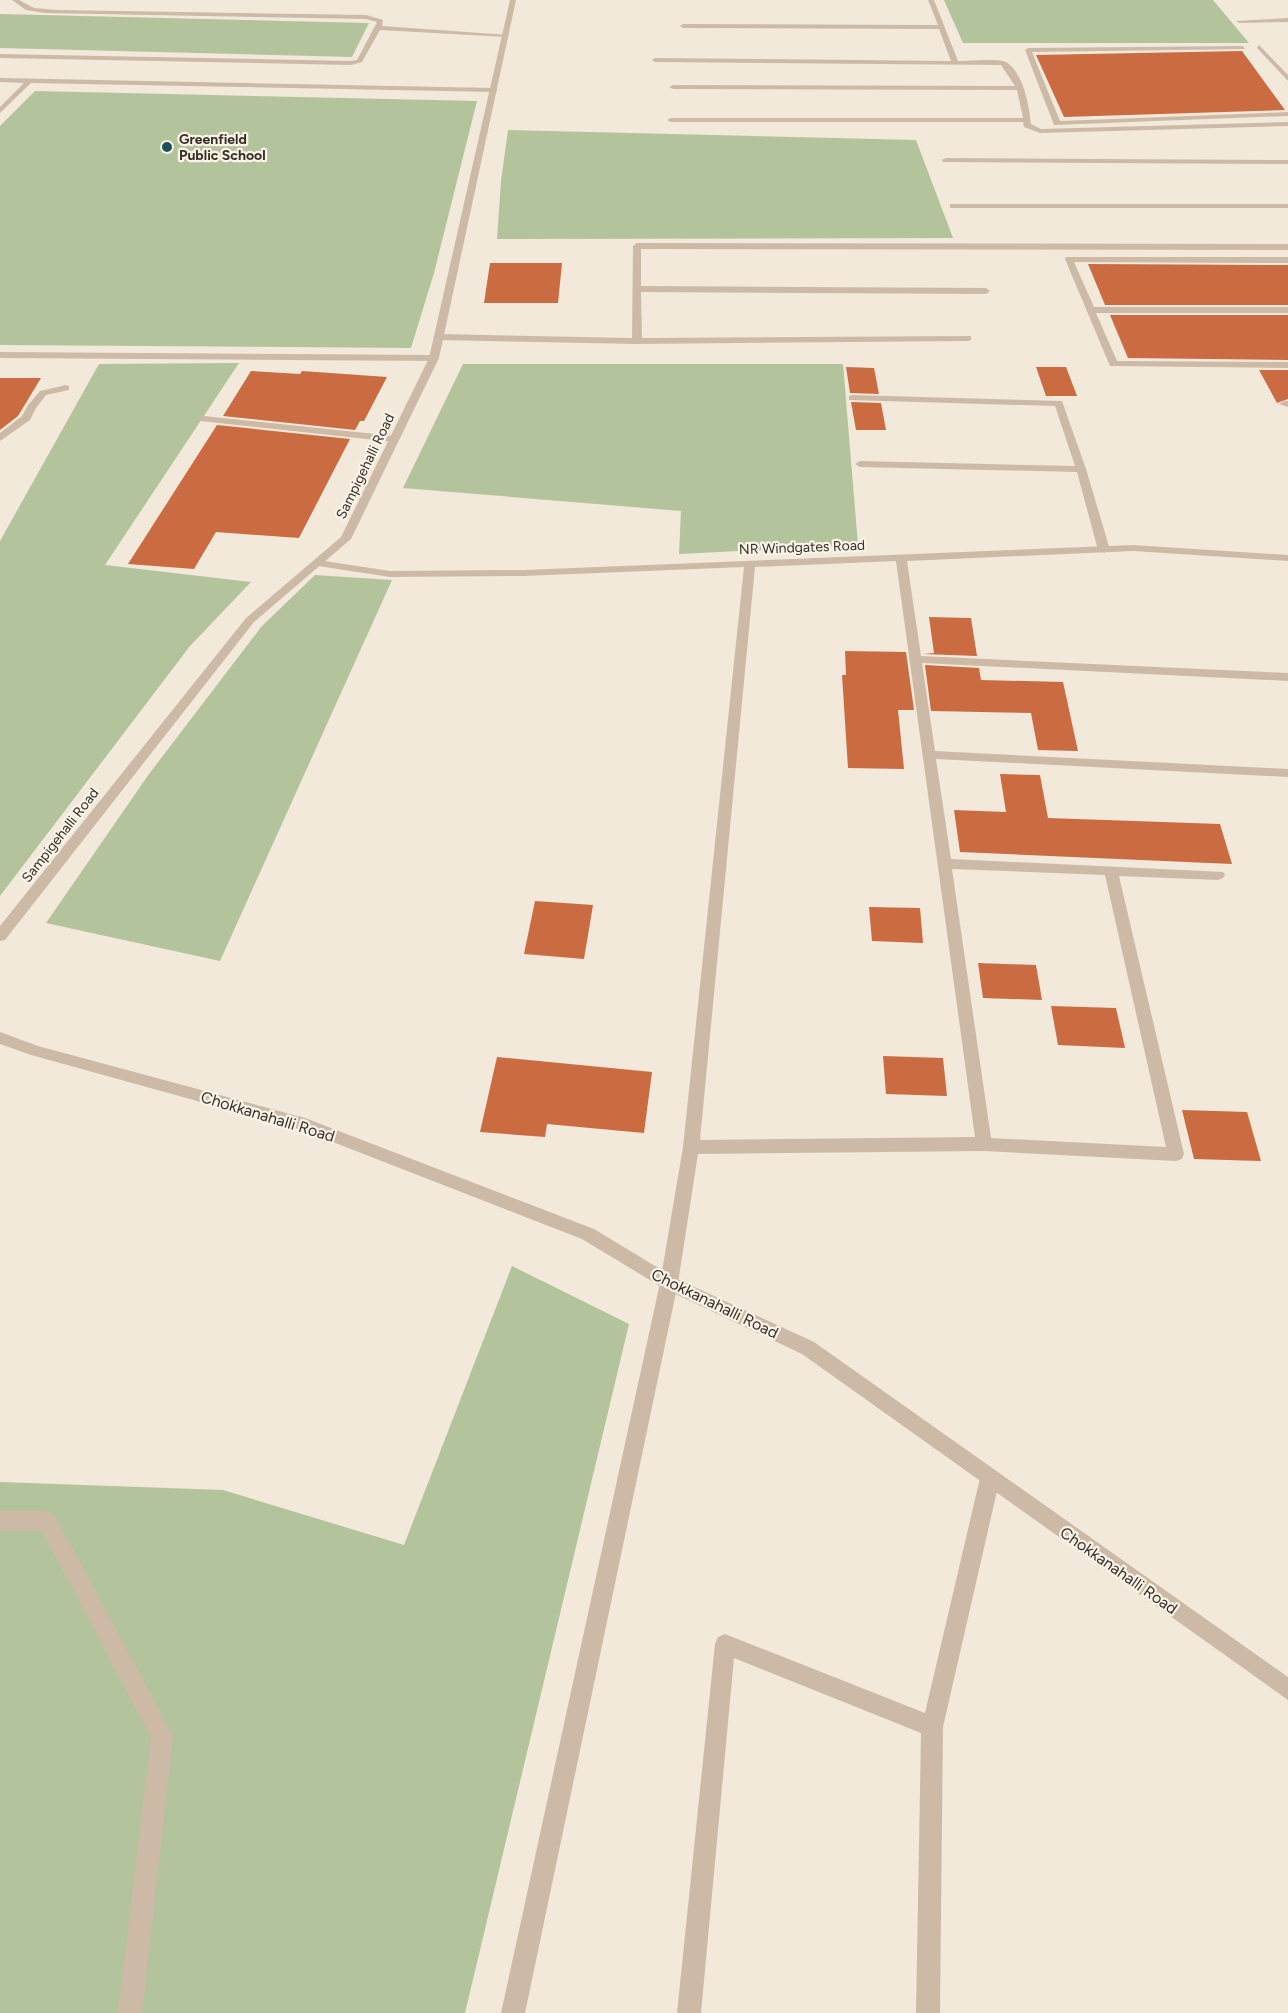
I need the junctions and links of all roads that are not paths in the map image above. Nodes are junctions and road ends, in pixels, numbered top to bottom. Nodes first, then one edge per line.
1 (15, 0) edge
2 (513, 0) edge
3 (932, 0) edge
4 (1288, 20) edge
5 (1239, 21) dead end
6 (683, 26) dead end
7 (942, 27) junction
8 (378, 28) junction
9 (506, 35) junction
10 (1259, 46) dead end
11 (1243, 48) dead end
12 (0, 56) edge
13 (655, 60) dead end
14 (955, 61) junction
15 (1288, 79) edge
16 (0, 80) edge
17 (30, 80) junction
18 (672, 87) dead end
19 (1019, 88) junction
20 (494, 90) junction
21 (0, 111) edge
22 (1288, 114) edge
23 (671, 120) dead end
24 (1027, 120) junction
25 (1288, 124) edge
26 (946, 160) dead end
27 (1288, 162) edge
28 (953, 206) dead end
29 (1288, 206) edge
30 (1288, 247) edge
31 (1288, 260) edge
32 (637, 290) junction
33 (986, 291) dead end
34 (1090, 310) junction
35 (1288, 310) edge
36 (438, 337) junction
37 (968, 339) dead end
38 (637, 341) junction
39 (0, 355) edge
40 (434, 357) junction
41 (1288, 365) edge
42 (66, 388) dead end
43 (852, 398) dead end
44 (204, 419) dead end
45 (0, 438) edge
46 (394, 439) junction
47 (861, 464) dead end
48 (1081, 469) junction
49 (1104, 550) junction
50 (901, 558) junction
51 (1288, 558) edge
52 (318, 563) junction
53 (750, 564) junction
54 (916, 659) junction
55 (1288, 677) edge
56 (930, 755) junction
57 (1288, 773) edge
58 (944, 864) junction
59 (1111, 870) junction
60 (1218, 875) dead end
61 (0, 936) edge
62 (0, 1038) edge
63 (984, 1144) junction
64 (691, 1147) junction
65 (669, 1283) junction
66 (990, 1478) junction
67 (0, 1521) edge
68 (1288, 1690) edge
69 (932, 1727) junction
70 (130, 2013) edge
71 (513, 2013) edge
72 (689, 2013) edge
73 (928, 2013) edge

1 - 8 street
2 - 9 street, Sampigehalli Road
3 - 7 street
4 - 5 street
6 - 7 street
7 - 14 street
8 - 9 street
8 - 12 street
9 - 20 street, Sampigehalli Road
10 - 15 street
11 - 22 street
13 - 14 street
14 - 19 street
16 - 17 street
17 - 20 street
17 - 21 street
18 - 19 street
19 - 24 street
20 - 36 street, Sampigehalli Road
23 - 24 street
24 - 25 street
26 - 27 street
28 - 29 street
30 - 32 street
31 - 34 street
32 - 33 street
32 - 38 street
34 - 35 street
34 - 41 street
36 - 38 street
36 - 40 street, Sampigehalli Road
37 - 38 street
39 - 40 street
40 - 46 street, Sampigehalli Road
42 - 45 street
43 - 48 street
44 - 46 street
46 - 52 street, Sampigehalli Road
47 - 48 street
48 - 49 street
49 - 50 street, NR Windgates Road
49 - 51 street, NR Windgates Road
50 - 53 street, NR Windgates Road
50 - 54 street
52 - 53 street, NR Windgates Road
52 - 61 street, Sampigehalli Road
53 - 64 street
54 - 55 street
54 - 56 street
56 - 57 street
56 - 58 street
58 - 59 street
58 - 63 street
59 - 60 street
59 - 63 street
62 - 65 street, Chokkanahalli Road
63 - 64 street
64 - 65 street
65 - 66 street, Chokkanahalli Road
65 - 71 street
66 - 68 street, Chokkanahalli Road
66 - 69 street
67 - 70 street
69 - 72 street
69 - 73 street

